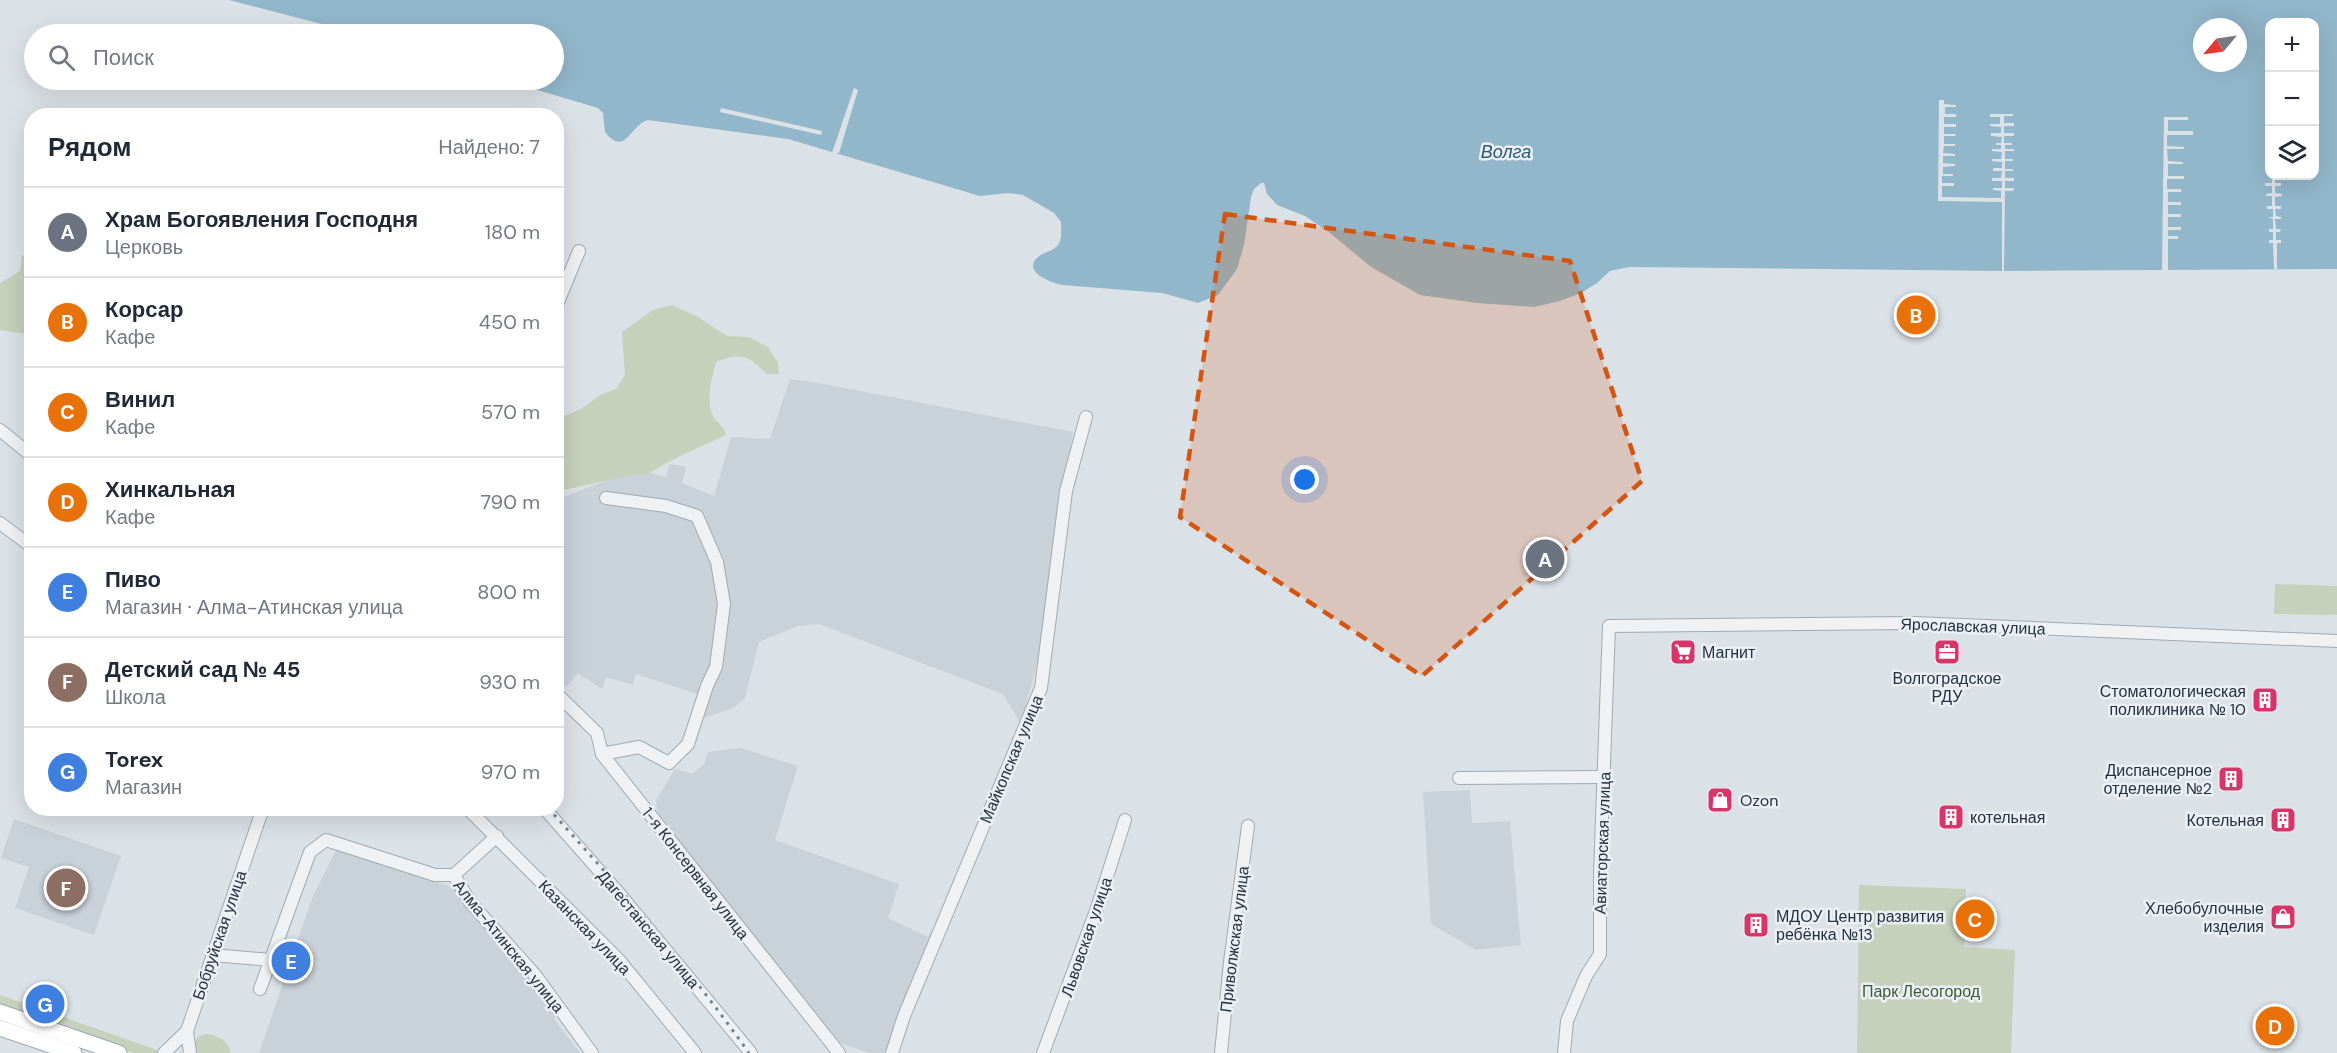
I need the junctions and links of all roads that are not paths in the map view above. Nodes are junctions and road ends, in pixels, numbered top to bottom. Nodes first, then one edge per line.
1 (579, 251) dead end
2 (564, 288) edge
3 (1086, 417) dead end
4 (0, 430) edge
5 (24, 450) edge
6 (606, 498) dead end
7 (0, 523) edge
8 (24, 541) edge
9 (1609, 626) joint
10 (2337, 641) edge
11 (564, 701) edge
12 (602, 754) junction
13 (1604, 777) junction
14 (1459, 778) dead end
15 (260, 816) edge
16 (476, 816) edge
17 (551, 816) edge
18 (1125, 820) dead end
19 (1248, 826) dead end
20 (497, 836) junction
21 (454, 875) junction
22 (212, 955) junction
23 (271, 960) junction
24 (260, 989) dead end
25 (0, 1012) edge
26 (0, 1028) edge
27 (187, 1031) junction
28 (74, 1053) edge
29 (119, 1053) edge
30 (164, 1053) edge
31 (190, 1053) edge
32 (592, 1053) edge
33 (695, 1053) edge
34 (751, 1053) edge
35 (839, 1053) edge
36 (892, 1053) edge
37 (1043, 1053) edge
38 (1221, 1053) edge
39 (1564, 1053) edge

1 - 2 street
3 - 36 street, Майкопская улица
4 - 5 street
6 - 12 street
7 - 8 street
9 - 10 street, Ярославская улица
9 - 13 street, Авиаторская улица
11 - 12 street, 1-я Консервная улица
12 - 35 street, 1-я Консервная улица
13 - 14 street
13 - 39 street, Авиаторская улица
15 - 22 street, Бобруйская улица
16 - 20 street, Казанская улица
17 - 34 street, Дагестанская улица
18 - 37 street, Львовская улица
19 - 38 street, Приволжская улица
20 - 21 street
20 - 33 street, Казанская улица
21 - 23 street, Алма-Атинская улица
21 - 32 street, Алма-Атинская улица
22 - 23 street
22 - 27 street, Бобруйская улица
23 - 24 street, Алма-Атинская улица
25 - 29 main road
26 - 28 main road
27 - 30 street, Бобруйская улица
27 - 31 street

